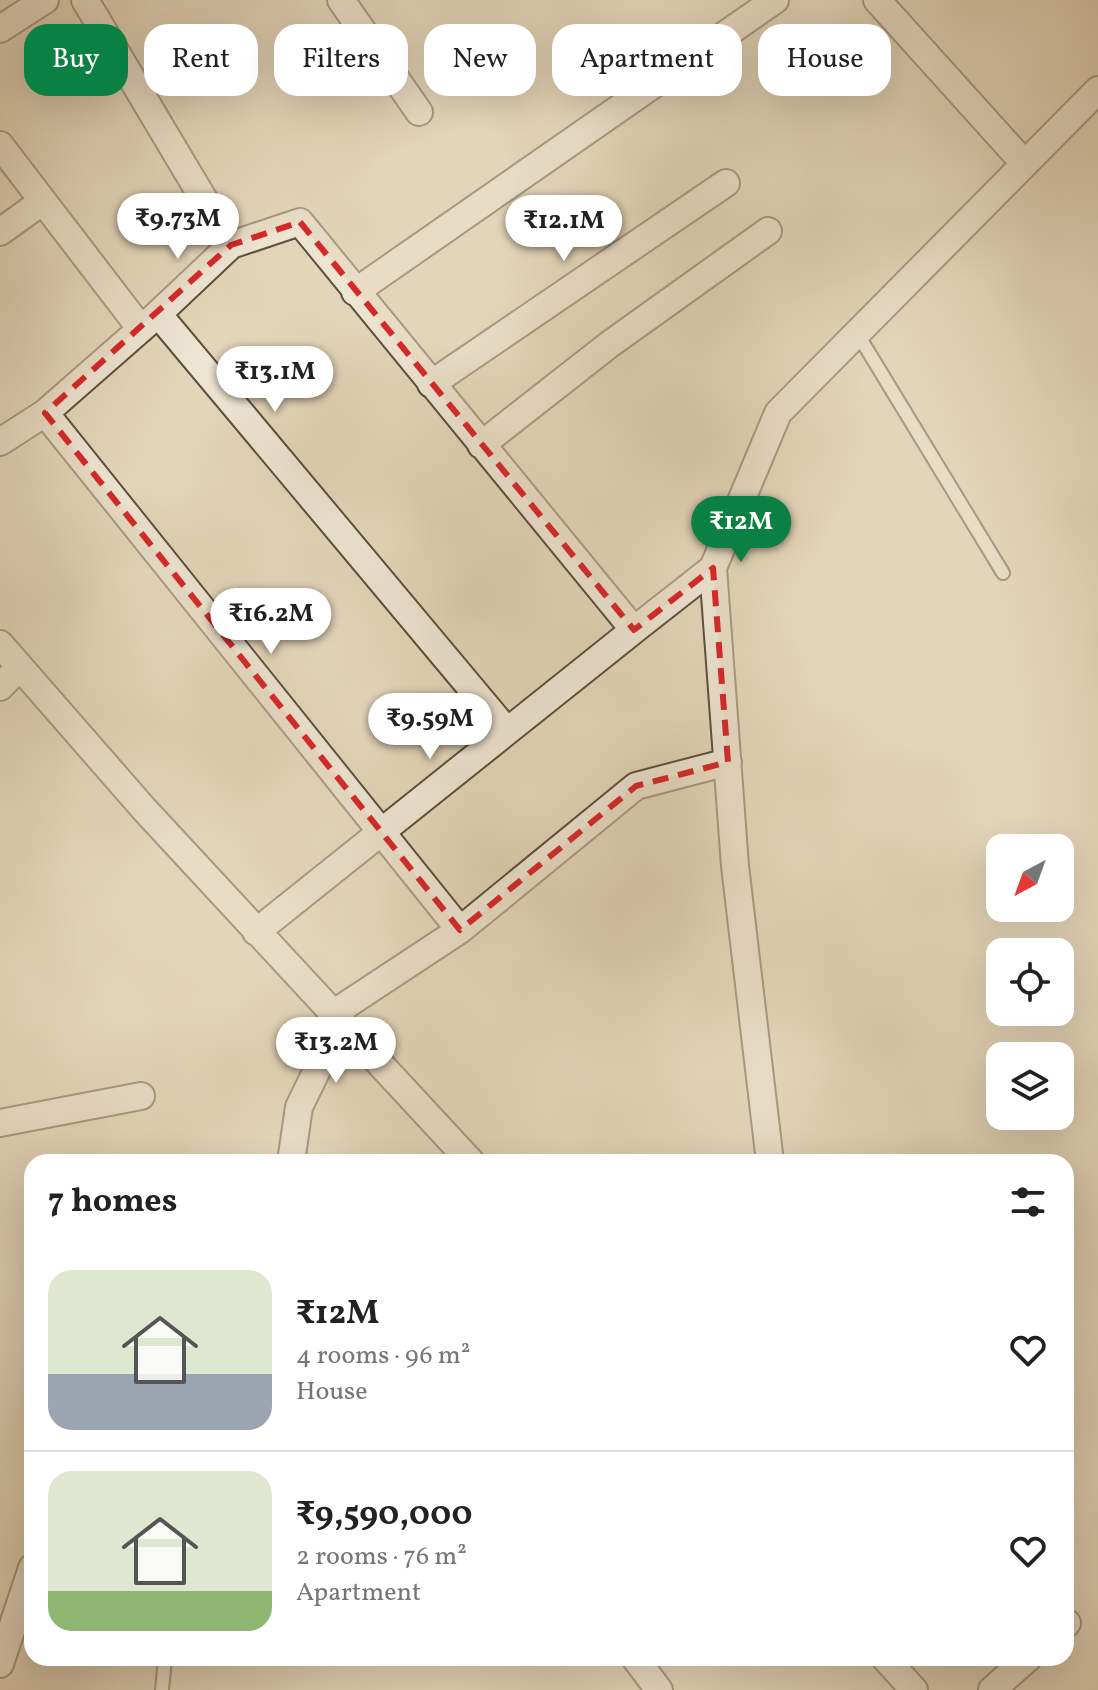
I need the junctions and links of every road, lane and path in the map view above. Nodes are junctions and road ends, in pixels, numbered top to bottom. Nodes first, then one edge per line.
1 (45, 0) edge
2 (85, 0) edge
3 (341, 0) edge
4 (775, 0) edge
5 (877, 0) edge
6 (0, 29) edge
7 (1098, 90) edge
8 (419, 112) dead end
9 (0, 145) edge
10 (1024, 163) junction
11 (726, 183) dead end
12 (43, 201) junction
13 (768, 231) dead end
14 (0, 232) edge
15 (231, 245) junction
16 (355, 292) junction
17 (150, 321) junction
18 (857, 333) junction
19 (431, 384) junction
20 (45, 413) junction
21 (0, 442) edge
22 (481, 445) junction
23 (713, 568) junction
24 (1003, 573) dead end
25 (634, 630) junction
26 (0, 644) edge
27 (20, 667) junction
28 (0, 687) edge
29 (507, 731) junction
30 (728, 762) junction
31 (381, 832) junction
32 (460, 930) junction
33 (256, 932) junction
34 (336, 1019) junction
35 (141, 1096) dead end
36 (0, 1123) edge
37 (292, 1154) edge
38 (463, 1154) edge
39 (769, 1154) edge
40 (24, 1592) edge
41 (0, 1664) edge
42 (164, 1666) edge
43 (641, 1666) edge
44 (892, 1666) edge
45 (1019, 1666) edge
46 (162, 1690) edge
47 (659, 1690) edge
48 (914, 1690) edge
49 (992, 1690) edge

1 - 6 street
2 - 15 street
3 - 8 street
4 - 16 street
5 - 10 street
7 - 10 street
9 - 12 street
10 - 18 street
11 - 19 street
12 - 14 street
12 - 17 street
13 - 22 street
15 - 16 street
15 - 17 street
16 - 19 street
17 - 20 street
17 - 29 street
18 - 23 street
18 - 24 lane
19 - 22 street
20 - 21 street
20 - 31 street
22 - 25 street
23 - 25 street
23 - 30 street
25 - 29 street
26 - 27 street
27 - 28 street
27 - 33 street
29 - 31 street
30 - 32 street
30 - 39 street
31 - 32 street
31 - 33 street
32 - 34 street
33 - 34 street
34 - 37 street
34 - 38 street
35 - 36 street
40 - 41 street
42 - 46 lane
43 - 47 street
44 - 48 street
45 - 49 street

